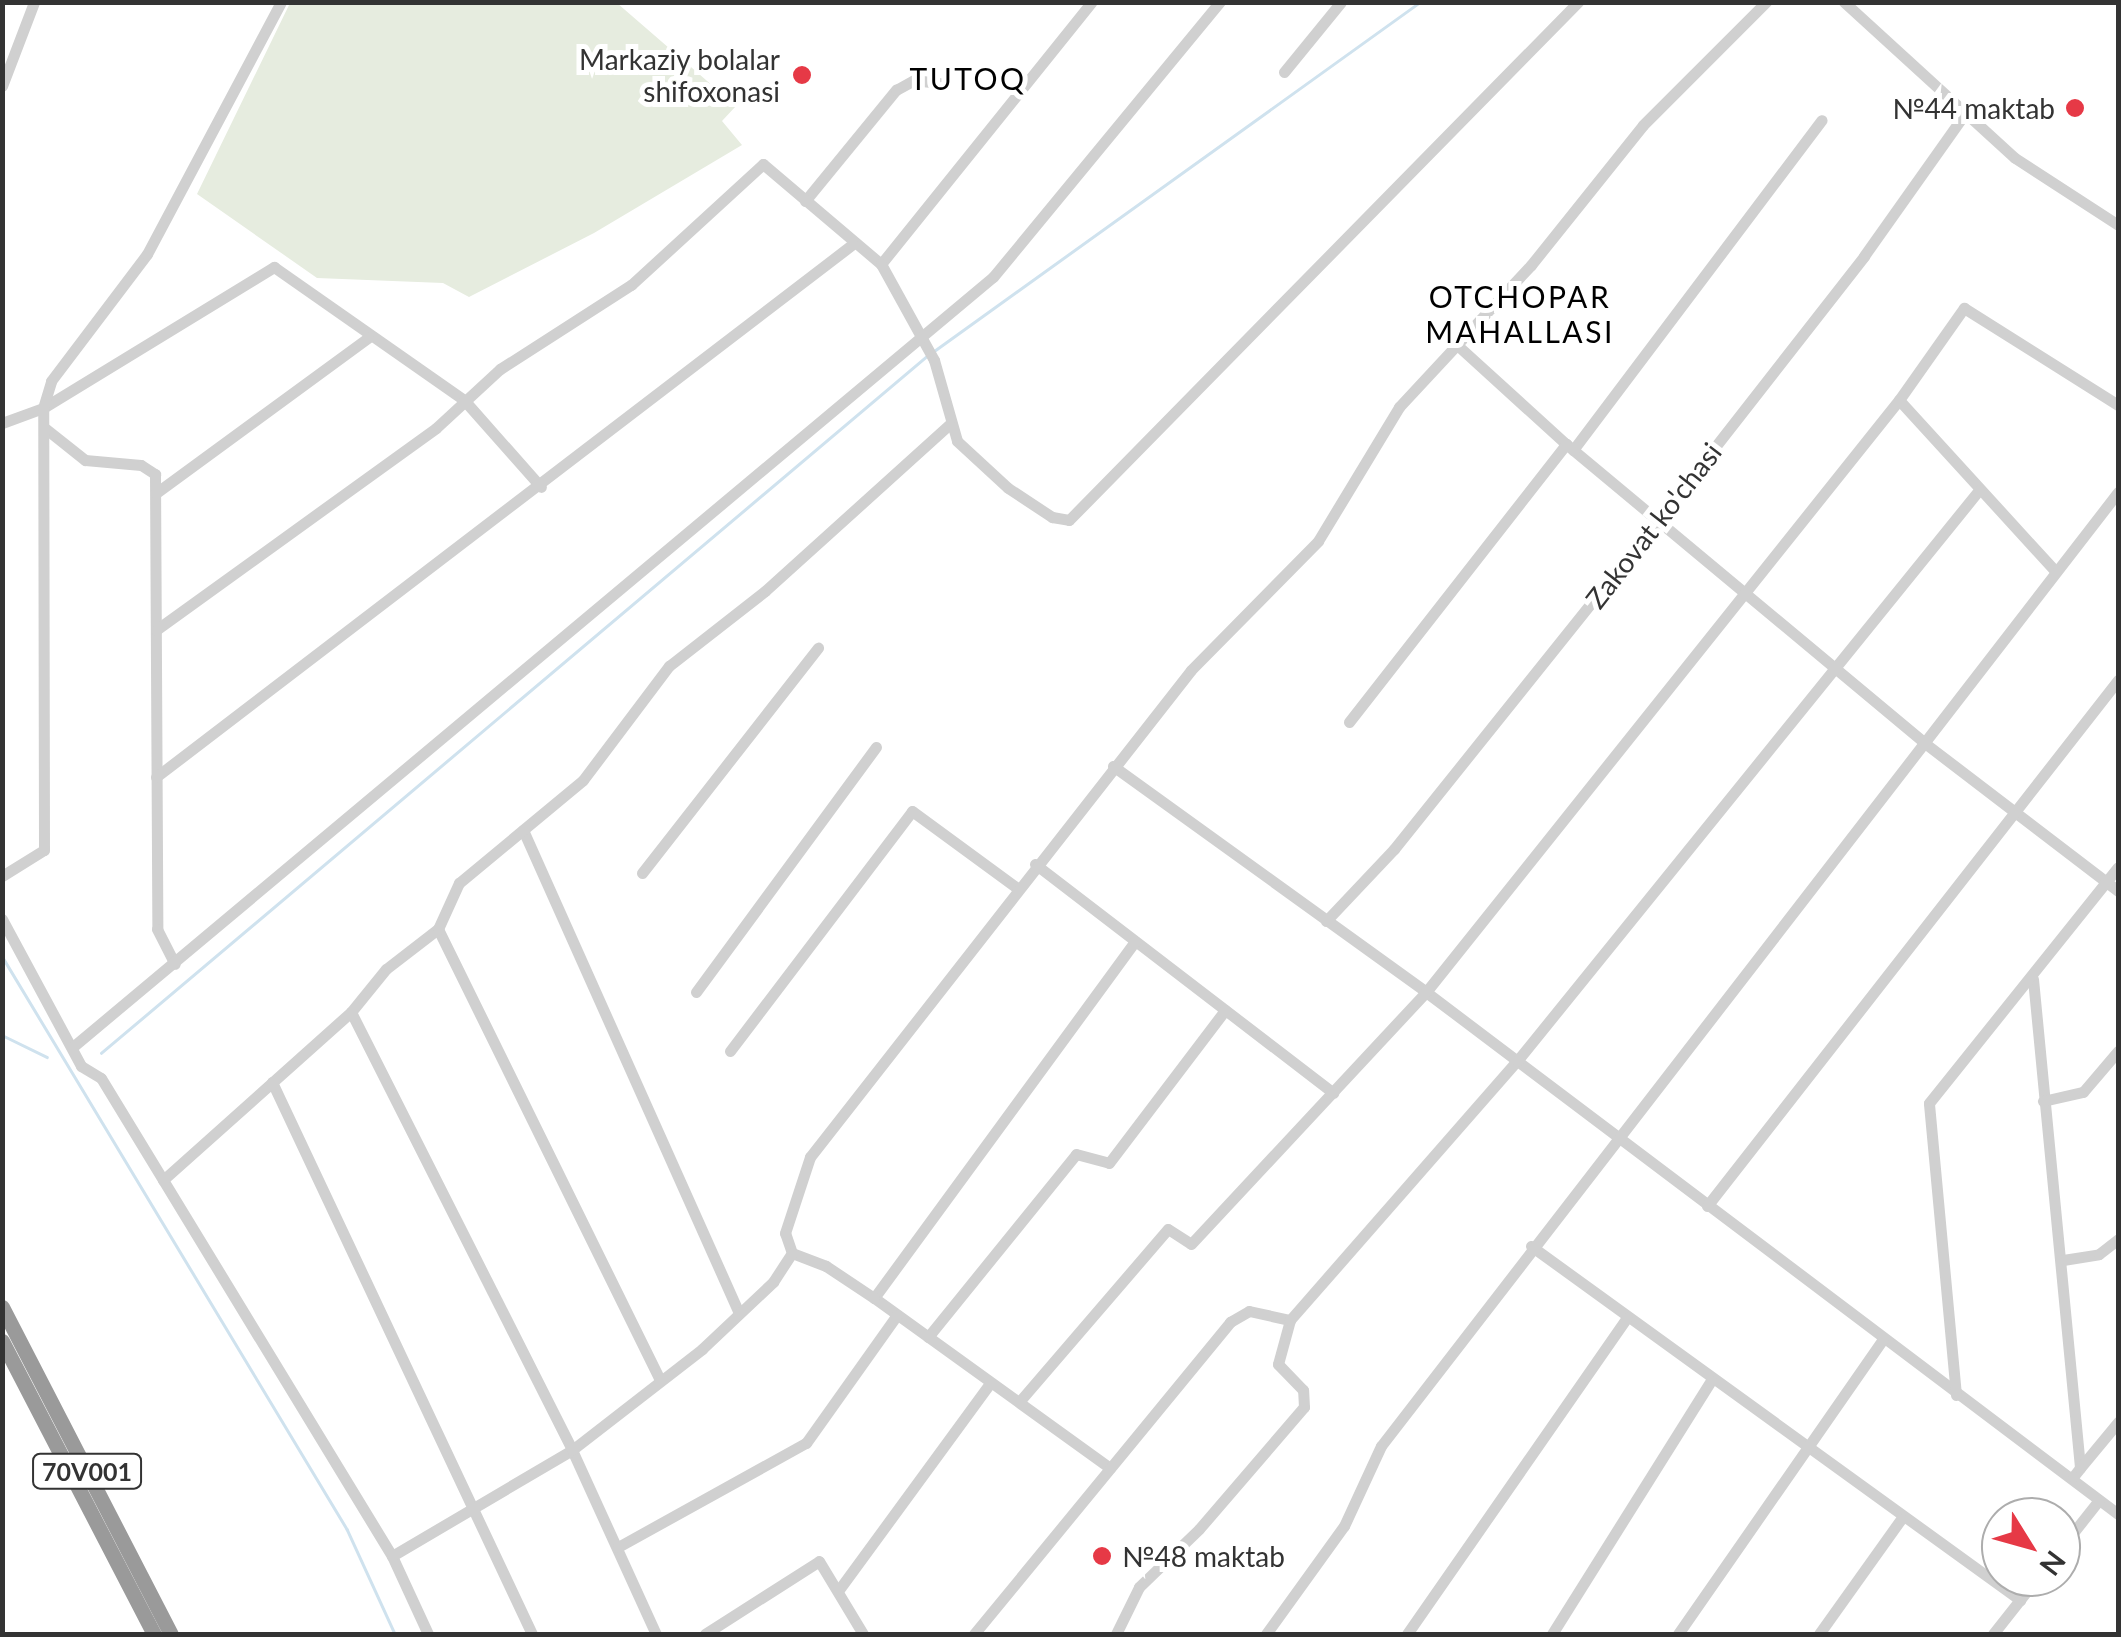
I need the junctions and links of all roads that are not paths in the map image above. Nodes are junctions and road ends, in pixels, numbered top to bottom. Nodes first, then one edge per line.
1 (34, 2) edge
2 (281, 2) edge
3 (1092, 2) edge
4 (1220, 2) edge
5 (1341, 2) edge
6 (1578, 2) edge
7 (1766, 2) edge
8 (1844, 2) edge
9 (1284, 72) dead end
10 (947, 84) dead end
11 (2, 86) edge
12 (1964, 115) junction
13 (1822, 120) dead end
14 (805, 201) junction
15 (2118, 225) edge
16 (853, 244) junction
17 (881, 264) junction
18 (368, 338) junction
19 (923, 338) junction
20 (1456, 344) junction
21 (464, 400) junction
22 (1899, 400) junction
23 (2118, 405) edge
24 (43, 408) junction
25 (2, 422) edge
26 (949, 425) junction
27 (46, 430) junction
28 (1570, 447) junction
29 (540, 487) junction
30 (1979, 490) junction
31 (2118, 492) edge
32 (156, 493) junction
33 (1658, 520) junction
34 (2055, 571) junction
35 (1742, 591) junction
36 (156, 630) junction
37 (818, 648) dead end
38 (1833, 665) junction
39 (2118, 680) edge
40 (1349, 722) dead end
41 (1922, 741) junction
42 (876, 747) dead end
43 (1113, 766) junction
44 (156, 777) junction
45 (2014, 812) junction
46 (524, 830) junction
47 (1034, 864) junction
48 (2118, 867) edge
49 (642, 873) dead end
50 (2, 876) edge
51 (2107, 882) junction
52 (1016, 887) junction
53 (2118, 891) edge
54 (2, 919) edge
55 (1326, 921) junction
56 (438, 929) junction
57 (1135, 941) junction
58 (175, 964) junction
59 (2033, 979) junction
60 (696, 992) dead end
61 (1426, 992) junction
62 (1225, 1010) junction
63 (351, 1012) junction
64 (75, 1044) junction
65 (730, 1051) dead end
66 (2118, 1052) edge
67 (1517, 1062) junction
68 (272, 1082) junction
69 (1333, 1093) junction
70 (2043, 1101) junction
71 (1614, 1137) junction
72 (164, 1180) junction
73 (1707, 1206) junction
74 (2118, 1239) edge
75 (1531, 1246) junction
76 (792, 1254) junction
77 (2062, 1260) junction
78 (874, 1298) junction
79 (2, 1307) edge
80 (738, 1312) junction
81 (898, 1314) junction
82 (1626, 1318) junction
83 (1290, 1320) junction
84 (928, 1337) junction
85 (1882, 1340) junction
86 (2, 1341) edge
87 (660, 1380) junction
88 (1712, 1382) junction
89 (990, 1383) junction
90 (1956, 1395) junction
91 (1019, 1402) junction
92 (2118, 1422) edge
93 (572, 1450) junction
94 (1804, 1450) junction
95 (1110, 1468) junction
96 (2076, 1473) junction
97 (2099, 1500) junction
98 (475, 1508) junction
99 (2118, 1514) edge
100 (1900, 1519) junction
101 (2081, 1523) edge
102 (618, 1547) junction
103 (392, 1556) junction
104 (838, 1591) junction
105 (2022, 1597) edge
106 (2020, 1600) junction
107 (154, 1634) edge
108 (171, 1634) edge
109 (428, 1634) edge
110 (532, 1634) edge
111 (656, 1634) edge
112 (705, 1634) edge
113 (863, 1634) edge
114 (974, 1634) edge
115 (1116, 1634) edge
116 (1266, 1634) edge
117 (1407, 1634) edge
118 (1552, 1634) edge
119 (1678, 1634) edge
120 (1819, 1634) edge
121 (1993, 1634) edge

1 - 11 street
2 - 24 street
3 - 17 street
4 - 19 street
5 - 9 street
6 - 26 street
7 - 20 street
8 - 12 street
10 - 14 street
12 - 15 street
12 - 33 street, Zakovat ko'chasi
13 - 28 street
14 - 16 street
14 - 21 street
16 - 17 street
16 - 29 street
17 - 19 street
18 - 21 street
18 - 24 street
18 - 32 street
19 - 26 street
19 - 58 street
20 - 28 street
20 - 43 street
21 - 29 street
21 - 36 street
22 - 23 street
22 - 30 street
22 - 35 street
24 - 25 street
24 - 27 street
26 - 46 street
27 - 32 street
27 - 50 street
28 - 33 street
28 - 40 street
29 - 44 street
30 - 34 street
30 - 38 street
31 - 34 street
32 - 36 street
33 - 35 street
33 - 55 street, Zakovat ko'chasi
34 - 41 street
35 - 38 street
35 - 61 street
36 - 44 street
37 - 49 street
38 - 41 street
38 - 67 street
39 - 45 street
41 - 45 street
41 - 71 street
42 - 60 street
43 - 47 street
43 - 55 street
44 - 58 street
45 - 51 street
45 - 73 street
46 - 56 street
46 - 80 street
47 - 52 street
47 - 57 street
48 - 51 street
51 - 53 street
51 - 59 street
52 - 65 street
52 - 76 street
54 - 64 street
55 - 61 street
56 - 63 street
56 - 87 street
57 - 62 street
57 - 78 street
58 - 64 street
59 - 70 street
59 - 90 street
61 - 67 street
61 - 69 street
62 - 69 street
62 - 84 street
63 - 68 street
63 - 93 street
64 - 72 street
66 - 70 street
67 - 71 street
67 - 83 street
68 - 72 street
68 - 98 street
69 - 91 street
70 - 77 street
71 - 73 street
71 - 75 street
72 - 103 street
73 - 85 street
74 - 77 street
75 - 82 street
75 - 116 street
76 - 78 street
76 - 80 street
77 - 96 street
78 - 81 street
79 - 108 highway, 70V001
80 - 87 street
81 - 84 street
81 - 102 street
82 - 88 street
82 - 117 street
83 - 95 street
83 - 115 street
84 - 89 street
85 - 90 street
85 - 94 street
86 - 107 highway, 70V001
87 - 93 street
88 - 94 street
88 - 118 street
89 - 91 street
89 - 104 street
90 - 96 street
91 - 95 street
92 - 96 street
93 - 98 street
93 - 102 street
94 - 100 street
94 - 119 street
95 - 114 street
96 - 97 street
97 - 99 street
97 - 101 street
98 - 103 street
98 - 110 street
100 - 106 street
100 - 120 street
102 - 111 street
103 - 109 street
104 - 112 street
104 - 113 street
105 - 106 street
106 - 121 street

